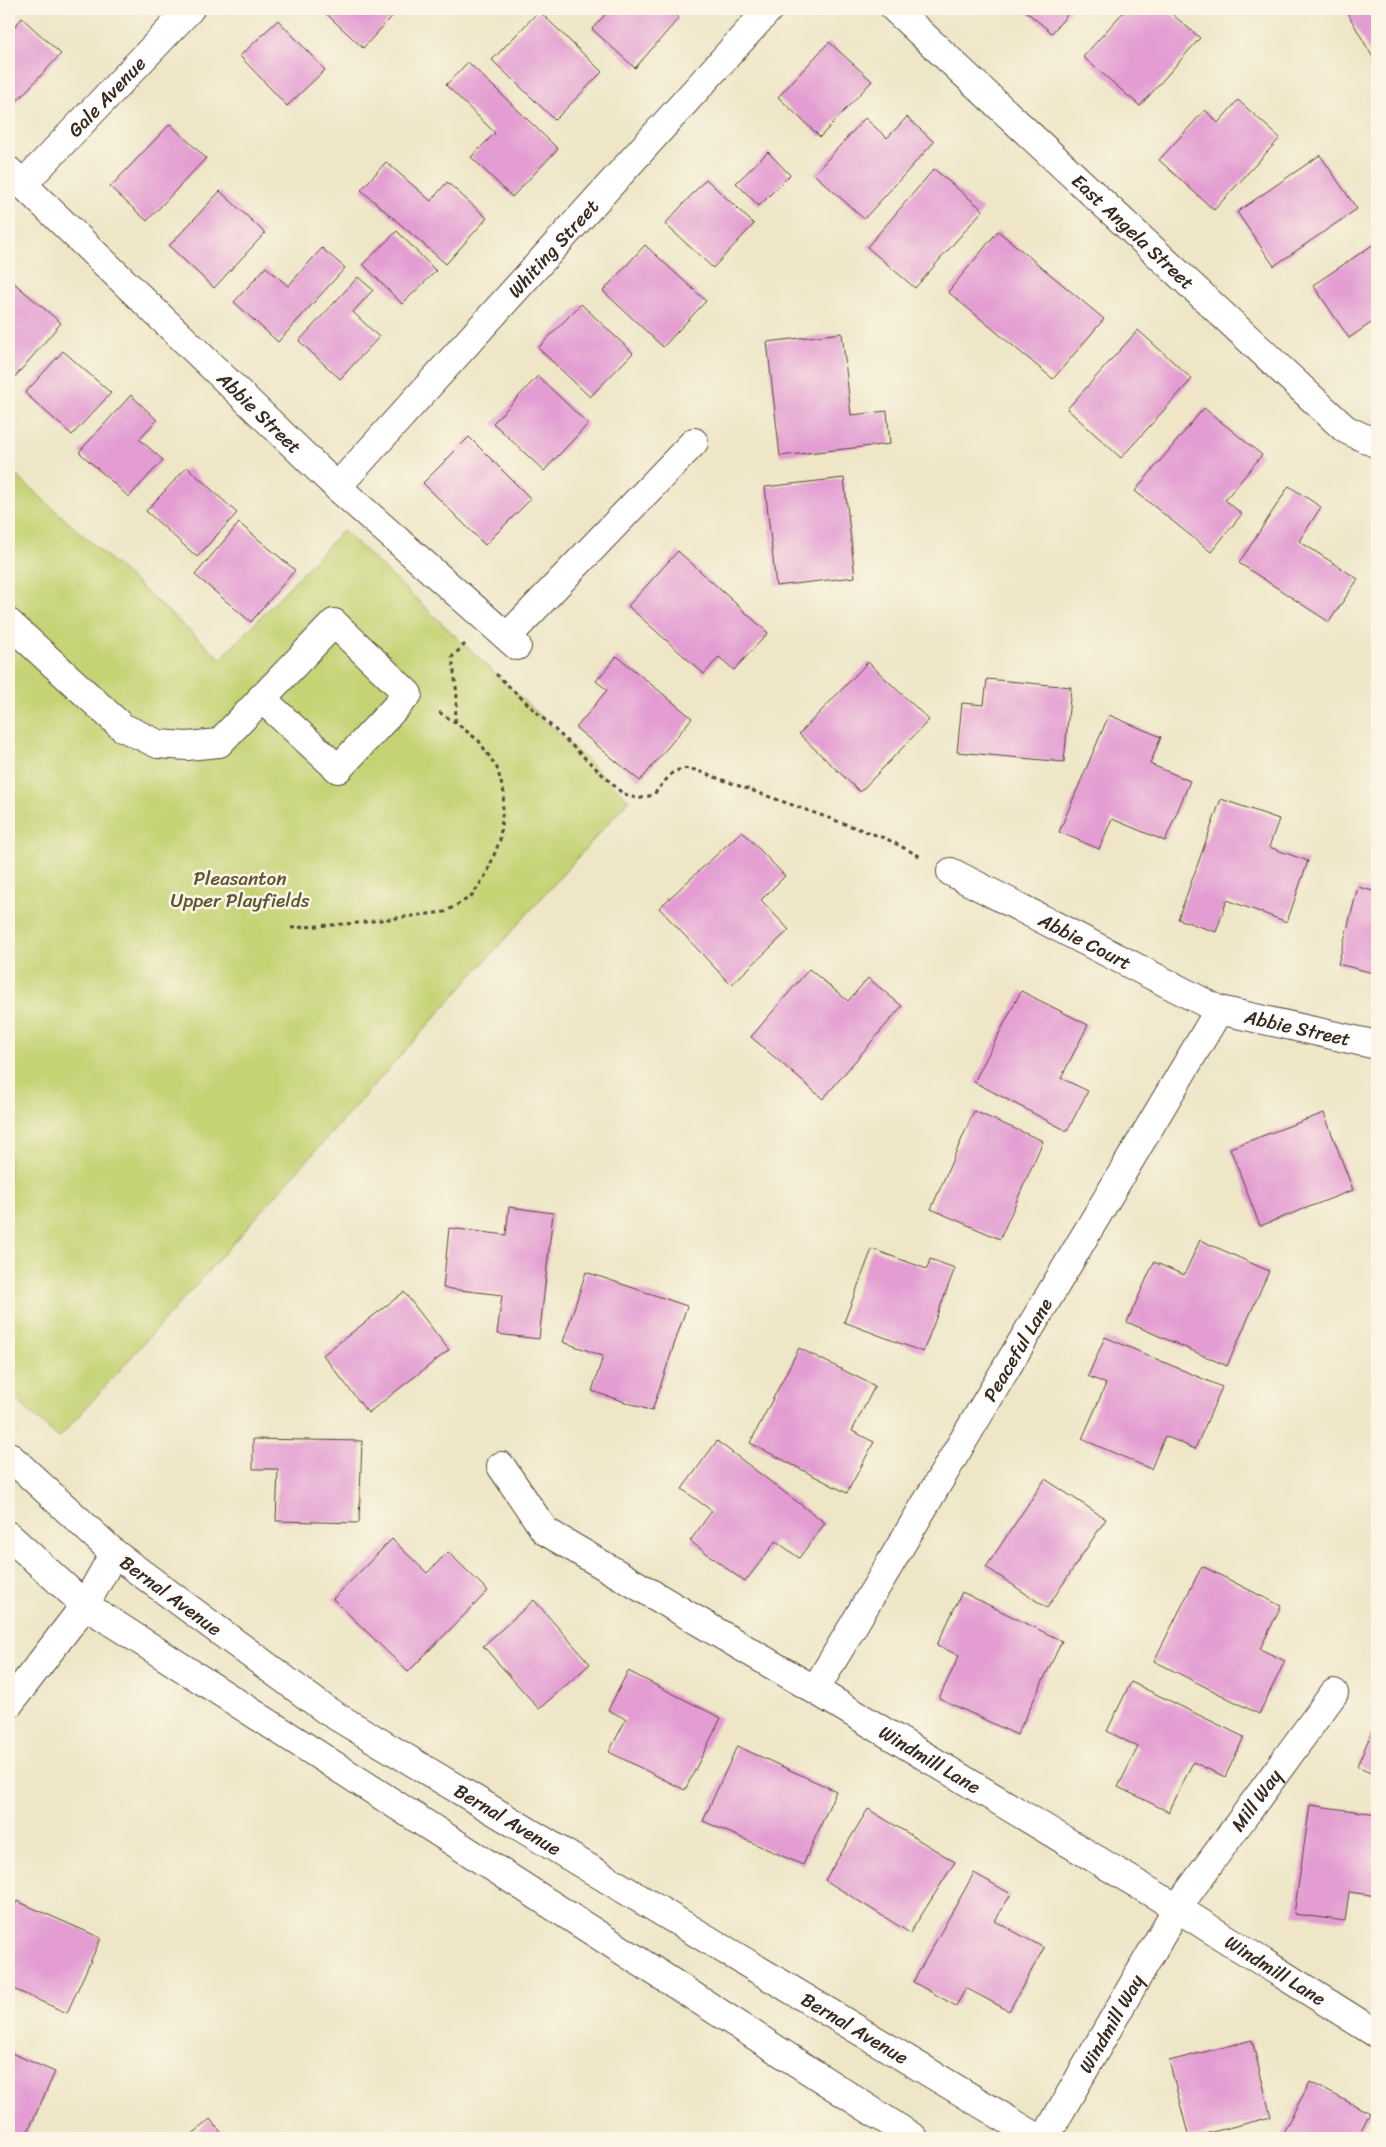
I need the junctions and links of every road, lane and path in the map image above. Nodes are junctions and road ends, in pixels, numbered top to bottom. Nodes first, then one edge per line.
1 (190, 9) edge
2 (769, 9) edge
3 (895, 9) edge
4 (16, 178) edge
5 (694, 442) dead end
6 (1377, 444) edge
7 (337, 487) junction
8 (9, 624) edge
9 (504, 634) junction
10 (464, 645) junction
11 (472, 651) dead end
12 (493, 672) dead end
13 (408, 694) junction
14 (262, 698) junction
15 (455, 722) junction
16 (951, 872) joint
17 (291, 928) dead end
18 (1219, 1010) junction
19 (1377, 1045) edge
20 (9, 1456) edge
21 (501, 1466) dead end
22 (9, 1536) edge
23 (114, 1553) junction
24 (84, 1605) junction
25 (815, 1690) junction
26 (1334, 1694) dead end
27 (9, 1704) edge
28 (1177, 1908) junction
29 (1377, 2034) edge
30 (914, 2138) edge
31 (1038, 2138) edge
32 (1045, 2138) edge

1 - 4 street, Gale Avenue
2 - 7 street, Whiting Street
3 - 6 street, East Angela Street
4 - 7 street, Abbie Street
5 - 9 street
7 - 9 street, Abbie Street
8 - 14 street
9 - 10 path
10 - 11 path
10 - 15 path
12 - 16 path
13 - 14 street
13 - 14 street
13 - 15 path
15 - 17 path
16 - 18 street, Abbie Court
18 - 19 street, Abbie Street
18 - 25 street, Peaceful Lane
20 - 23 street, Bernal Avenue
21 - 25 street, Windmill Lane
22 - 24 street
23 - 24 street
23 - 31 street, Bernal Avenue
24 - 27 street
24 - 30 street
25 - 28 street, Windmill Lane
26 - 28 street, Mill Way
28 - 29 street, Windmill Lane
28 - 32 street, Windmill Way

